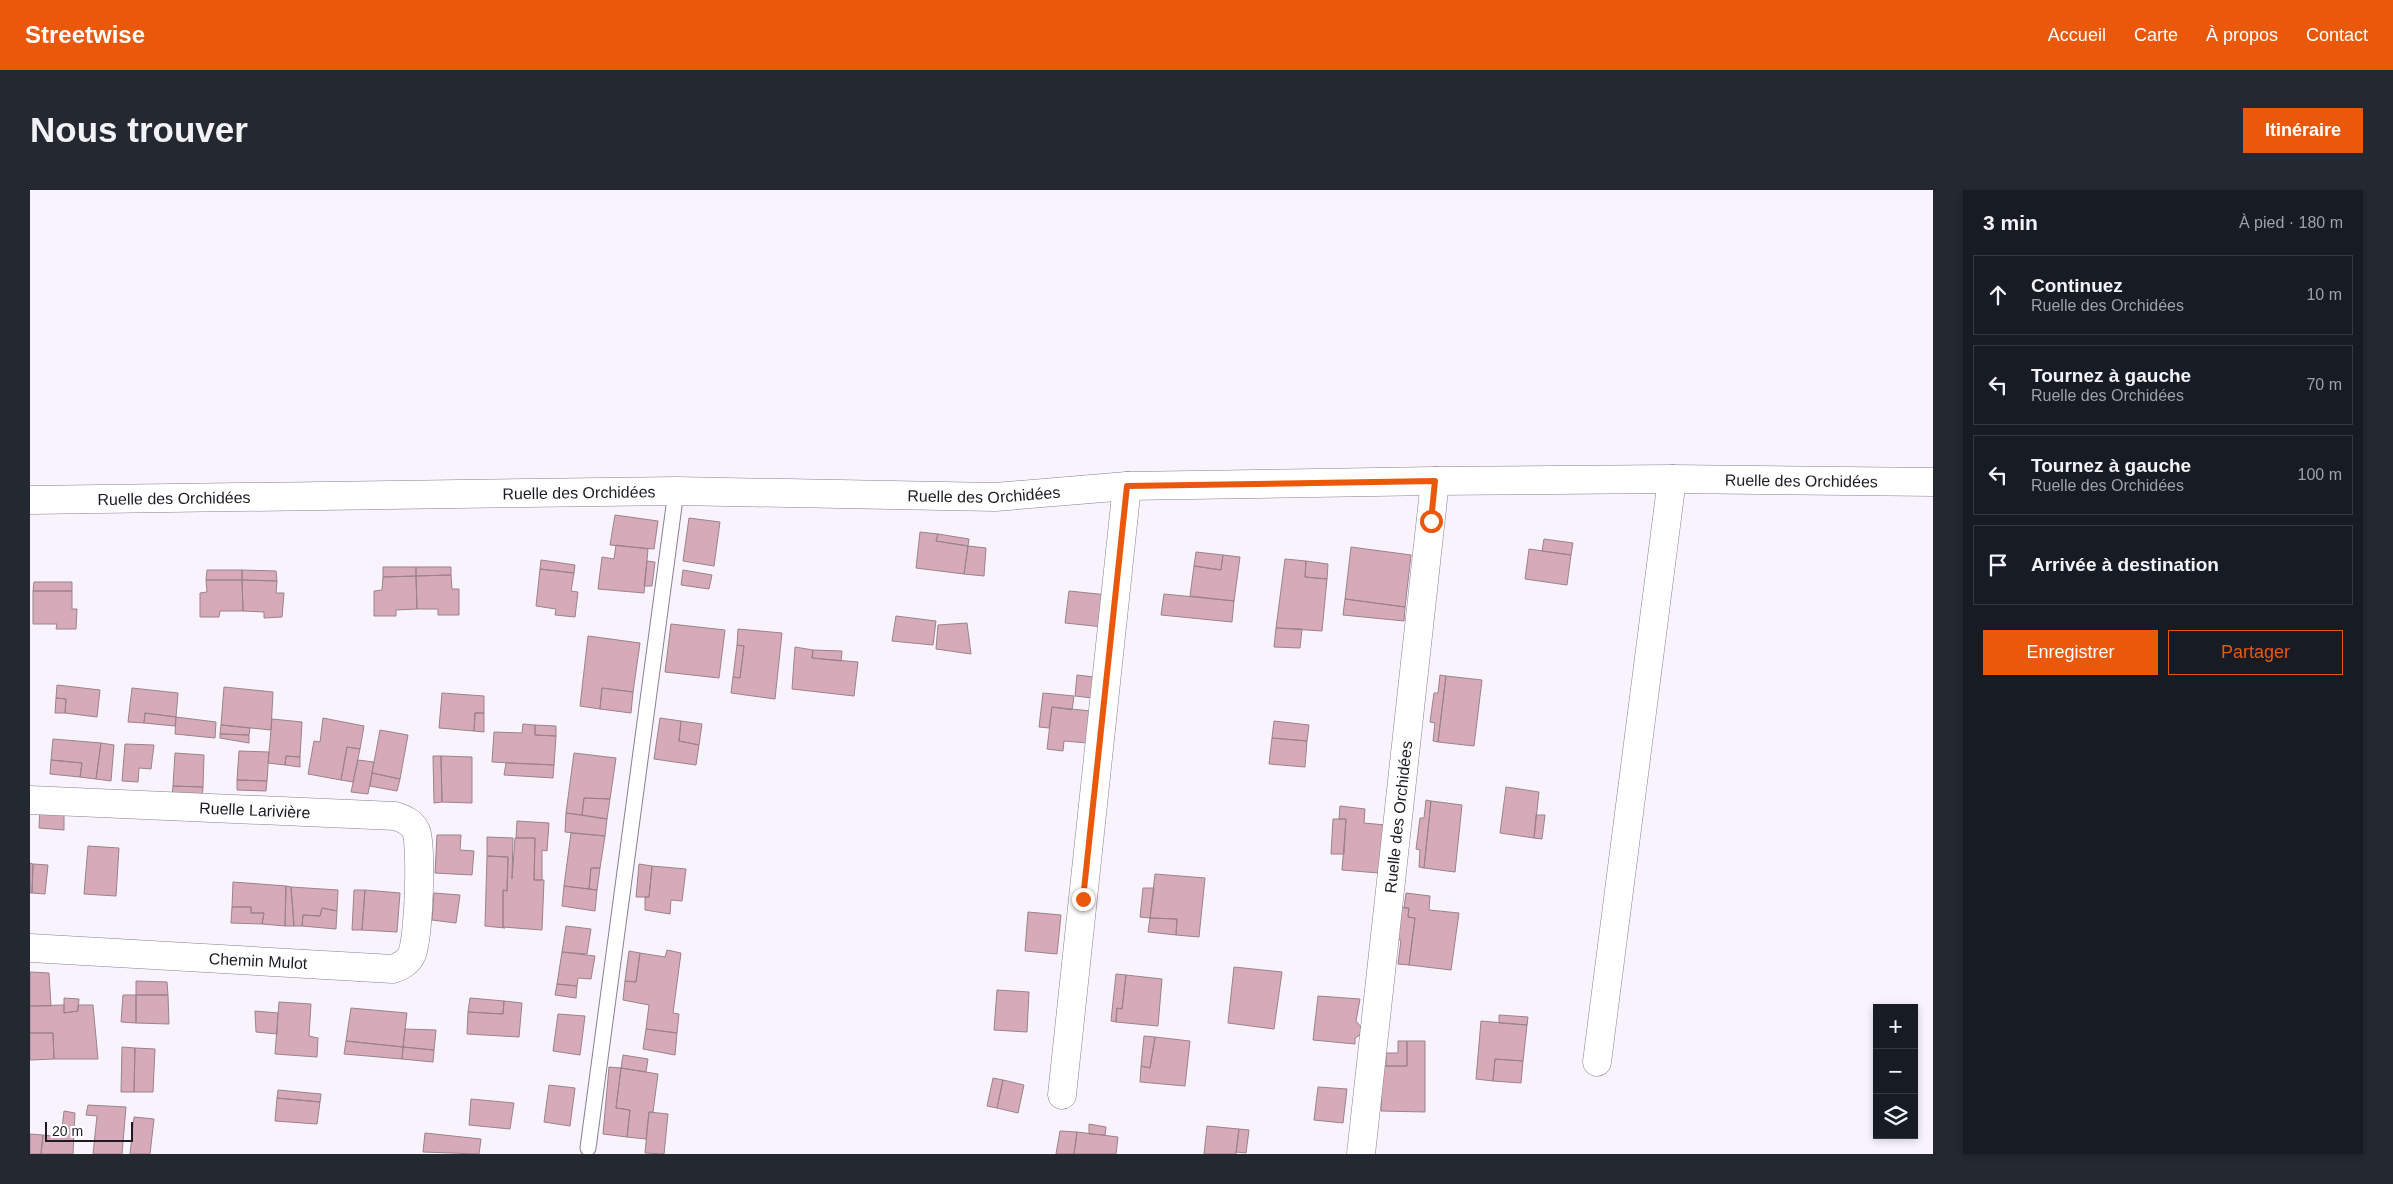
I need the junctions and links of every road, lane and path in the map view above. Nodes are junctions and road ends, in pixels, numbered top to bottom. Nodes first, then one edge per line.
1 (1672, 479) junction
2 (1435, 481) junction
3 (1933, 482) edge
4 (1127, 486) junction
5 (676, 491) junction
6 (30, 500) edge
7 (30, 800) edge
8 (419, 888) joint
9 (30, 948) edge
10 (1597, 1062) dead end
11 (1062, 1095) dead end
12 (588, 1148) dead end
13 (1361, 1154) edge

1 - 2 street, Ruelle des Orchidées
1 - 3 street, Ruelle des Orchidées
1 - 10 street
2 - 4 street, Ruelle des Orchidées
2 - 13 street, Ruelle des Orchidées
4 - 5 street, Ruelle des Orchidées
4 - 11 street
5 - 6 street, Ruelle des Orchidées
5 - 12 lane
7 - 8 street, Ruelle Larivière
8 - 9 street, Chemin Mulot

